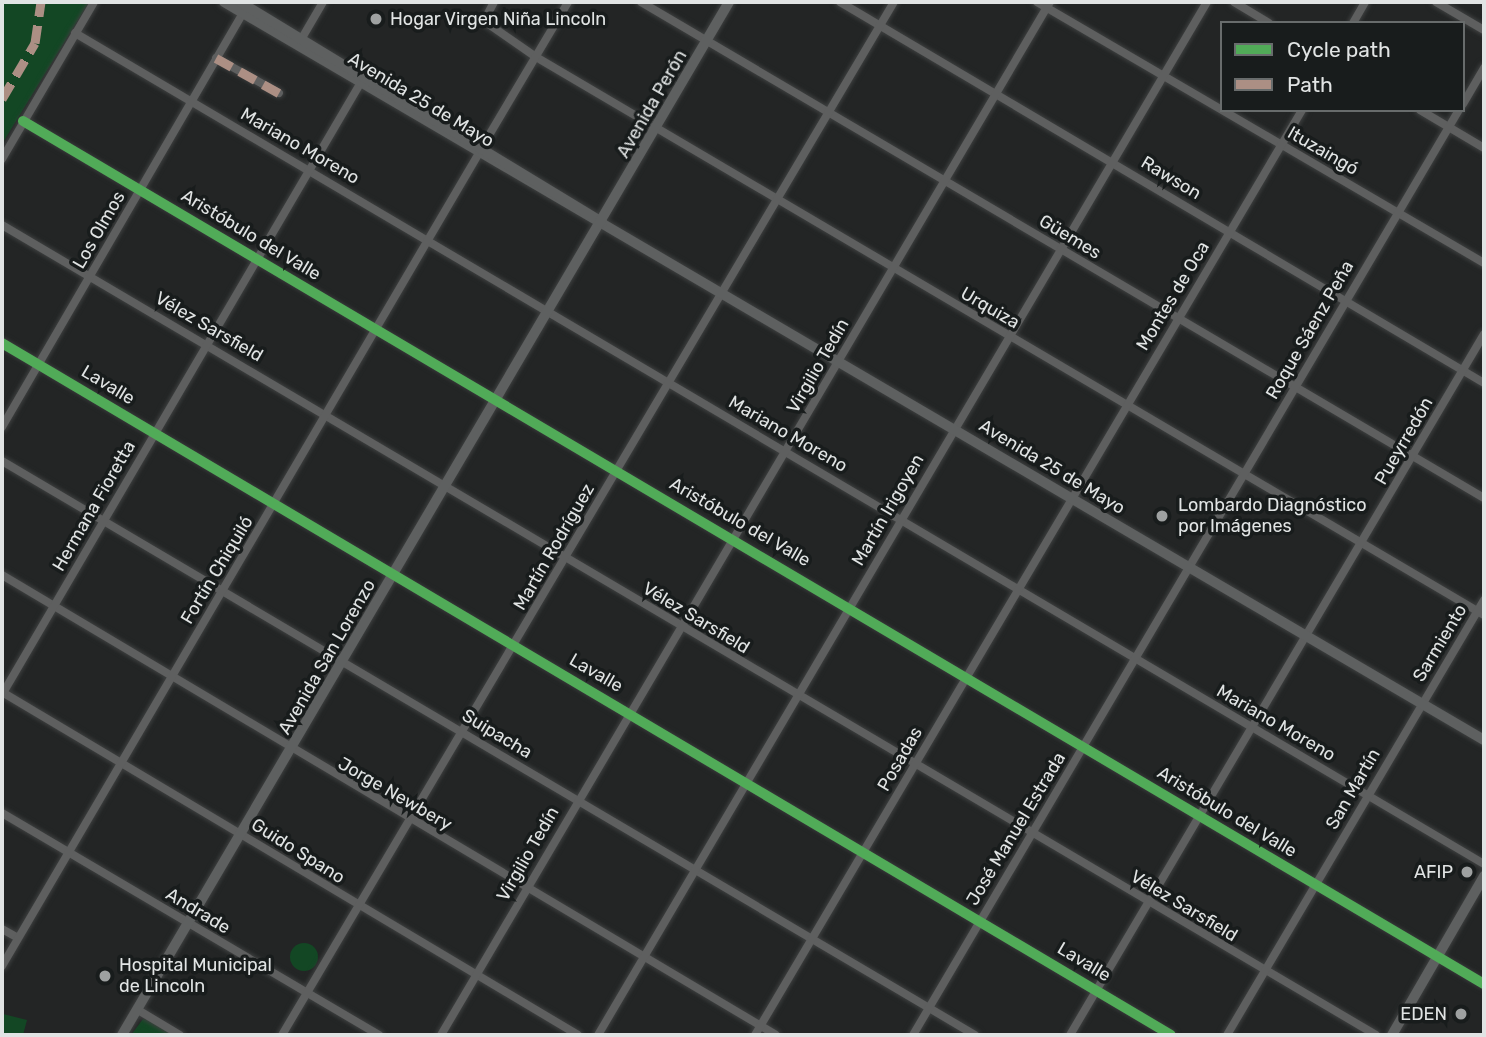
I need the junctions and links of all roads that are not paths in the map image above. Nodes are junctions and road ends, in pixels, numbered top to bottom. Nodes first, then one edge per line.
1 (94, 2) edge
2 (224, 2) edge
3 (323, 2) edge
4 (494, 2) edge
5 (568, 2) edge
6 (640, 2) edge
7 (729, 2) edge
8 (840, 2) edge
9 (894, 2) edge
10 (1037, 2) edge
11 (1208, 2) edge
12 (1234, 2) edge
13 (1365, 2) edge
14 (1436, 2) edge
15 (1049, 5) edge
16 (249, 8) edge
17 (1266, 21) edge
18 (1354, 21) edge
19 (880, 24) junction
20 (1484, 30) edge
21 (75, 33) junction
22 (302, 38) junction
23 (706, 41) junction
24 (536, 57) junction
25 (216, 58) junction
26 (1484, 68) edge
27 (1164, 76) junction
28 (363, 79) junction
29 (279, 93) dead end
30 (997, 93) junction
31 (1465, 101) edge
32 (191, 102) junction
33 (1220, 109) edge
34 (1225, 112) edge
35 (1301, 112) edge
36 (1424, 112) edge
37 (1458, 112) edge
38 (829, 113) junction
39 (23, 121) junction
40 (1450, 127) junction
41 (657, 128) junction
42 (1281, 145) junction
43 (1484, 148) edge
44 (480, 150) junction
45 (2, 159) edge
46 (1112, 161) junction
47 (311, 170) junction
48 (944, 182) junction
49 (141, 189) junction
50 (777, 199) junction
51 (1398, 213) junction
52 (602, 222) junction
53 (2, 225) edge
54 (1229, 232) junction
55 (429, 241) junction
56 (1062, 250) junction
57 (257, 260) junction
58 (1484, 263) edge
59 (892, 270) junction
60 (90, 275) junction
61 (721, 290) junction
62 (1346, 301) junction
63 (549, 312) junction
64 (1177, 320) junction
65 (378, 329) junction
66 (1484, 334) edge
67 (1010, 338) junction
68 (2, 343) edge
69 (208, 346) junction
70 (841, 360) junction
71 (39, 365) junction
72 (1463, 371) junction
73 (668, 383) junction
74 (1484, 383) edge
75 (1296, 387) junction
76 (497, 400) junction
77 (1125, 408) junction
78 (328, 413) junction
79 (955, 426) junction
80 (2, 427) edge
81 (155, 433) junction
82 (786, 451) junction
83 (1413, 456) junction
84 (2, 461) edge
85 (617, 470) junction
86 (1242, 476) junction
87 (447, 485) junction
88 (1484, 498) edge
89 (1074, 499) junction
90 (274, 505) junction
91 (901, 519) junction
92 (105, 522) junction
93 (733, 540) junction
94 (1361, 545) junction
95 (565, 557) junction
96 (1188, 566) junction
97 (394, 574) junction
98 (2, 575) edge
99 (1019, 589) junction
100 (222, 591) junction
101 (1484, 600) edge
102 (54, 606) junction
103 (851, 607) junction
104 (1481, 613) edge
105 (681, 628) junction
106 (1304, 635) junction
107 (515, 646) junction
108 (1135, 657) junction
109 (343, 660) junction
110 (967, 678) junction
111 (170, 679) junction
112 (3, 692) edge
113 (798, 696) junction
114 (1422, 703) junction
115 (631, 714) junction
116 (1251, 728) junction
117 (462, 732) junction
118 (1484, 740) edge
119 (1084, 745) junction
120 (291, 751) junction
121 (121, 762) junction
122 (915, 764) junction
123 (746, 785) junction
124 (1368, 794) junction
125 (578, 801) junction
126 (2, 813) edge
127 (1200, 817) junction
128 (410, 821) junction
129 (243, 834) junction
130 (1031, 835) junction
131 (69, 853) junction
132 (864, 853) junction
133 (1484, 864) edge
134 (696, 868) junction
135 (1484, 876) edge
136 (1316, 885) junction
137 (526, 889) junction
138 (1147, 902) junction
139 (358, 907) junction
140 (980, 920) junction
141 (190, 925) junction
142 (2, 929) edge
143 (18, 939) junction
144 (811, 940) junction
145 (1437, 956) junction
146 (643, 957) junction
147 (2, 966) edge
148 (1265, 972) junction
149 (475, 975) junction
150 (1484, 984) edge
151 (1096, 990) junction
152 (306, 993) junction
153 (929, 1008) junction
154 (138, 1010) junction
155 (760, 1026) junction
156 (122, 1035) edge
157 (180, 1035) edge
158 (282, 1035) edge
159 (379, 1035) edge
160 (441, 1035) edge
161 (578, 1035) edge
162 (598, 1035) edge
163 (755, 1035) edge
164 (776, 1035) edge
165 (912, 1035) edge
166 (975, 1035) edge
167 (1070, 1035) edge
168 (1171, 1035) edge
169 (1227, 1035) edge
170 (1376, 1035) edge
171 (1392, 1035) edge

1 - 21 street
2 - 16 main road, Avenida 25 de Mayo
3 - 22 street
4 - 24 street, Urquiza
5 - 24 street, Fortín Chiquiló
6 - 23 street, Güemes
7 - 23 main road, Avenida Perón
8 - 19 street, Rawson
9 - 19 street, Martín Rodríguez
10 - 15 street, Ituzaingó
11 - 27 street, Martín Irigoyen
12 - 17 street
13 - 18 street
14 - 20 street
15 - 27 street, Ituzaingó
15 - 30 street, Virgilio Tedín
16 - 22 main road, Avenida 25 de Mayo
16 - 25 street, Los Olmos
16 - 28 main road, Avenida 25 de Mayo
19 - 30 street, Rawson
19 - 38 street, Martín Rodríguez
21 - 32 street, Mariano Moreno
21 - 39 street
22 - 28 main road, Avenida 25 de Mayo
23 - 38 street, Güemes
23 - 41 main road, Avenida Perón
24 - 41 street, Urquiza
24 - 44 street, Fortín Chiquiló
25 - 29 street
25 - 32 street, Los Olmos
26 - 31 street
27 - 33 street, Ituzaingó
27 - 46 street, Martín Irigoyen
28 - 44 main road, Avenida 25 de Mayo
28 - 47 street, Hermana Fioretta
30 - 46 street, Rawson
30 - 48 street, Virgilio Tedín
32 - 47 street, Mariano Moreno
32 - 49 street, Los Olmos
34 - 42 street, Ituzaingó
35 - 42 street, Montes de Oca
36 - 40 street
37 - 40 street, Roque Sáenz Peña
38 - 48 street, Güemes
38 - 50 street, Martín Rodríguez
39 - 45 street
39 - 49 street, Aristóbulo del Valle
40 - 43 street
40 - 51 street, Roque Sáenz Peña
41 - 50 street, Urquiza
41 - 52 main road, Avenida Perón
42 - 51 street, Ituzaingó
42 - 54 street, Montes de Oca
44 - 52 main road, Avenida 25 de Mayo
44 - 55 street, Fortín Chiquiló
46 - 54 street, Rawson
46 - 56 street, Martín Irigoyen
47 - 55 street, Mariano Moreno
47 - 57 street, Hermana Fioretta
48 - 56 street, Güemes
48 - 59 street, Virgilio Tedín
49 - 57 street, Aristóbulo del Valle
49 - 60 street, Los Olmos
50 - 59 street, Urquiza
50 - 61 street, Martín Rodríguez
51 - 58 street, Ituzaingó
51 - 62 street, Roque Sáenz Peña
52 - 61 main road, Avenida 25 de Mayo
52 - 63 main road, Avenida San Lorenzo
53 - 60 street, Vélez Sarsfield
54 - 62 street, Rawson
54 - 64 street, Montes de Oca
55 - 63 street, Mariano Moreno
55 - 65 street, Fortín Chiquiló
56 - 64 street, Güemes
56 - 67 street, Martín Irigoyen
57 - 65 street, Aristóbulo del Valle
57 - 69 street, Hermana Fioretta
59 - 67 street, Urquiza
59 - 70 street, Virgilio Tedín
60 - 69 street, Vélez Sarsfield
60 - 71 street, Los Olmos
61 - 70 main road, Avenida 25 de Mayo
61 - 73 street, Martín Rodríguez
62 - 72 street, Rawson
62 - 75 street, Roque Sáenz Peña
63 - 73 street, Mariano Moreno
63 - 76 main road, Avenida San Lorenzo
64 - 75 street, Güemes
64 - 77 street, Montes de Oca
65 - 76 street, Aristóbulo del Valle
65 - 78 street, Fortín Chiquiló
66 - 72 street, Pueyrredón
67 - 77 street, Urquiza
67 - 79 street, Martín Irigoyen
68 - 71 street, Lavalle
69 - 78 street, Vélez Sarsfield
69 - 81 street, Hermana Fioretta
70 - 79 main road, Avenida 25 de Mayo
70 - 82 street, Virgilio Tedín
71 - 80 street, Los Olmos
71 - 81 street, Lavalle
72 - 74 street, Rawson
72 - 83 street, Pueyrredón
73 - 82 street, Mariano Moreno
73 - 85 street, Martín Rodríguez
75 - 83 street, Güemes
75 - 86 street, Roque Sáenz Peña
76 - 85 street, Aristóbulo del Valle
76 - 87 main road, Avenida San Lorenzo
77 - 86 street, Urquiza
77 - 89 street, Montes de Oca
78 - 87 street, Vélez Sarsfield
78 - 90 street, Fortín Chiquiló
79 - 89 main road, Avenida 25 de Mayo
79 - 91 street, Martín Irigoyen
81 - 90 street, Lavalle
81 - 92 street, Hermana Fioretta
82 - 91 street, Mariano Moreno
82 - 93 street, Virgilio Tedín
83 - 88 street, Güemes
83 - 94 street, Pueyrredón
84 - 92 street, Suipacha
85 - 93 street, Aristóbulo del Valle
85 - 95 street, Martín Rodríguez
86 - 94 street, Urquiza
86 - 96 street, Roque Sáenz Peña
87 - 95 street, Vélez Sarsfield
87 - 97 main road, Avenida San Lorenzo
89 - 96 main road, Avenida 25 de Mayo
89 - 99 street, Posadas
90 - 97 street, Lavalle
90 - 100 street, Fortín Chiquiló
91 - 99 street, Mariano Moreno
91 - 103 street, Martín Irigoyen
92 - 100 street, Suipacha
92 - 102 street, Hermana Fioretta
93 - 103 street, Aristóbulo del Valle
93 - 105 street, Virgilio Tedín
94 - 104 street, Urquiza
94 - 106 street, Pueyrredón
95 - 105 street, Vélez Sarsfield
95 - 107 street, Martín Rodríguez
96 - 106 main road, Avenida 25 de Mayo
96 - 108 street, José Manuel Estrada
97 - 107 street, Lavalle
97 - 109 main road, Avenida San Lorenzo
98 - 102 street, Jorge Newbery
99 - 108 street, Mariano Moreno
99 - 110 street, Posadas
100 - 109 street, Suipacha
100 - 111 street, Fortín Chiquiló
101 - 104 street, Sarmiento
102 - 111 street, Jorge Newbery
102 - 112 street, Hermana Fioretta
103 - 110 street, Aristóbulo del Valle
103 - 113 street, Martín Irigoyen
104 - 114 street, Sarmiento
105 - 113 street, Vélez Sarsfield
105 - 115 street, Virgilio Tedín
106 - 114 main road, Avenida 25 de Mayo
106 - 116 street, Pueyrredón
107 - 115 street, Lavalle
107 - 117 street, Martín Rodríguez
108 - 116 street, Mariano Moreno
108 - 119 street, José Manuel Estrada
109 - 117 street, Suipacha
109 - 120 main road, Avenida San Lorenzo
110 - 119 street, Aristóbulo del Valle
110 - 122 street, Posadas
111 - 120 street, Jorge Newbery
111 - 121 street, Fortín Chiquiló
112 - 121 street, Guido Spano
113 - 122 street, Vélez Sarsfield
113 - 123 street, Martín Irigoyen
114 - 118 main road, Avenida 25 de Mayo
114 - 124 street, San Martín
115 - 123 street, Lavalle
115 - 125 street, Virgilio Tedín
116 - 124 street, Mariano Moreno
116 - 127 street, Pueyrredón
117 - 125 street, Suipacha
117 - 128 street, Martín Rodríguez
119 - 127 street, Aristóbulo del Valle
119 - 130 street, José Manuel Estrada
120 - 128 street, Jorge Newbery
120 - 129 main road, Avenida San Lorenzo
121 - 129 street, Guido Spano
121 - 131 street, Fortín Chiquiló
122 - 130 street, Vélez Sarsfield
122 - 132 street, Posadas
123 - 132 street, Lavalle
123 - 134 street, Martín Irigoyen
124 - 133 street, Mariano Moreno
124 - 136 street, San Martín
125 - 134 street, Suipacha
125 - 137 street, Virgilio Tedín
126 - 131 street, Andrade
127 - 136 street, Aristóbulo del Valle
127 - 138 street, Pueyrredón
128 - 137 street, Jorge Newbery
128 - 139 street, Martín Rodríguez
129 - 139 street, Guido Spano
129 - 141 main road, Avenida San Lorenzo
130 - 138 street, Vélez Sarsfield
130 - 140 street, José Manuel Estrada
131 - 141 street, Andrade
131 - 143 street, Fortín Chiquiló
132 - 140 street, Lavalle
132 - 144 street, Posadas
134 - 144 street, Suipacha
134 - 146 street, Martín Irigoyen
135 - 145 main road
136 - 145 street, Aristóbulo del Valle
136 - 148 street, San Martín
137 - 146 street, Jorge Newbery
137 - 149 street, Virgilio Tedín
138 - 148 street, Vélez Sarsfield
138 - 151 street, Pueyrredón
139 - 149 street, Guido Spano
139 - 152 street, Martín Rodríguez
140 - 151 street, Lavalle
140 - 153 street, José Manuel Estrada
141 - 152 street, Andrade
141 - 154 main road, Avenida San Lorenzo
142 - 143 street
143 - 147 street, Fortín Chiquiló
144 - 153 street, Suipacha
144 - 155 street, Posadas
145 - 150 street, Aristóbulo del Valle
145 - 171 main road
146 - 155 street, Jorge Newbery
146 - 162 street, Martín Irigoyen
148 - 169 street, San Martín
148 - 170 street, Vélez Sarsfield
149 - 160 street, Virgilio Tedín
149 - 161 street, Guido Spano
151 - 167 street, Pueyrredón
151 - 168 street, Lavalle
152 - 158 street, Martín Rodríguez
152 - 159 street, Andrade
153 - 165 street, José Manuel Estrada
153 - 166 street, Suipacha
154 - 156 main road, Avenida San Lorenzo
154 - 157 street
155 - 163 street, Posadas
155 - 164 street, Jorge Newbery

